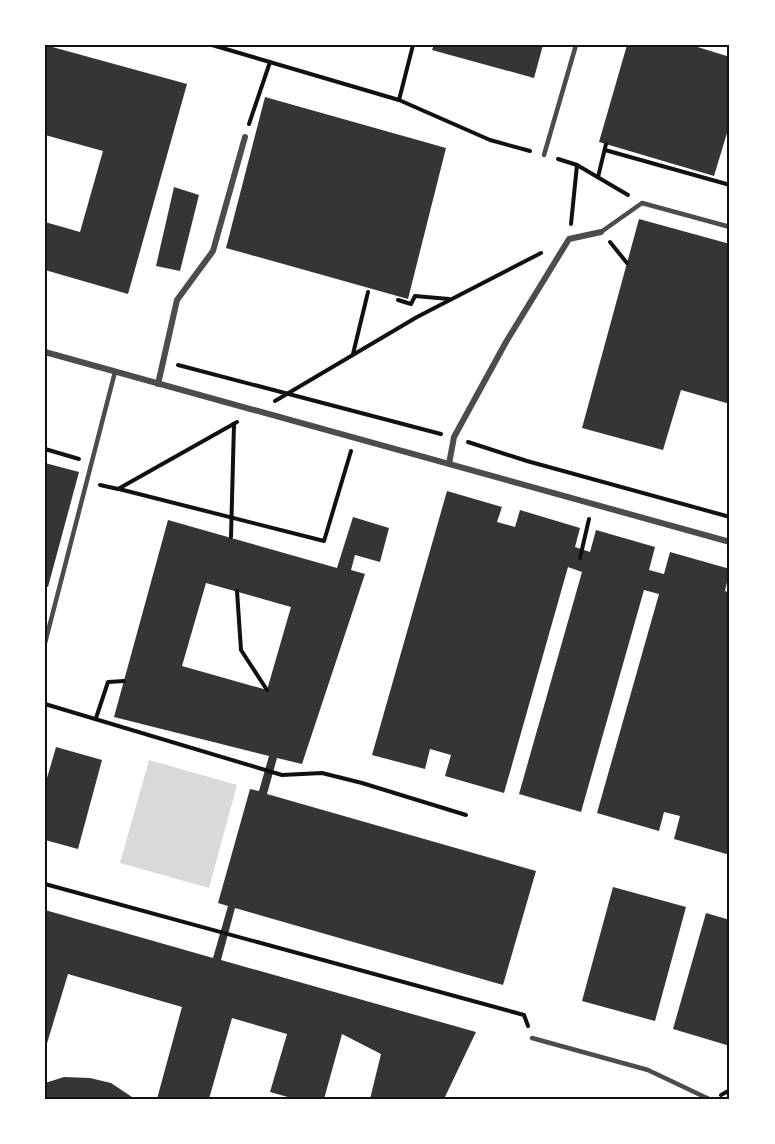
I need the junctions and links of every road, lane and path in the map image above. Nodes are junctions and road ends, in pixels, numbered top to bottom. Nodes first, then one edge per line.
1 (212, 45) edge
2 (413, 45) edge
3 (576, 45) edge
4 (218, 46) edge
5 (270, 62) junction
6 (399, 100) junction
7 (245, 137) joint
8 (544, 155) junction
9 (577, 165) junction
10 (598, 177) junction
11 (730, 185) edge
12 (642, 203) junction
13 (730, 227) edge
14 (601, 232) junction
15 (569, 238) junction
16 (627, 263) dead end
17 (368, 292) dead end
18 (452, 299) junction
19 (398, 300) dead end
20 (45, 352) edge
21 (353, 355) junction
22 (115, 372) junction
23 (158, 384) junction
24 (259, 410) junction
25 (234, 424) junction
26 (355, 437) junction
27 (45, 449) edge
28 (90, 463) junction
29 (449, 464) junction
30 (87, 483) junction
31 (118, 489) junction
32 (230, 518) junction
33 (588, 526) dead end
34 (231, 537) dead end
35 (730, 542) edge
36 (580, 558) dead end
37 (237, 591) dead end
38 (45, 643) edge
39 (124, 681) dead end
40 (267, 690) dead end
41 (45, 704) edge
42 (96, 718) junction
43 (466, 816) dead end
44 (45, 884) edge
45 (532, 1038) joint
46 (709, 1099) edge

1 - 4 path
2 - 6 path
3 - 8 lane
4 - 5 path
5 - 6 path
5 - 7 path
6 - 8 path
7 - 23 street
8 - 9 path
9 - 10 path
9 - 15 path
10 - 11 path
10 - 12 path
12 - 13 lane
12 - 14 lane
14 - 15 street
14 - 16 path
15 - 18 path
15 - 29 street
17 - 21 path
18 - 19 path
18 - 21 path
20 - 22 street
21 - 24 path
22 - 23 street
22 - 28 lane
23 - 24 street
24 - 25 path
24 - 26 street
25 - 31 path
25 - 32 path
26 - 29 street
26 - 32 path
27 - 28 path
28 - 30 lane
29 - 35 street
30 - 31 path
30 - 38 lane
31 - 32 path
32 - 34 path
33 - 36 path
37 - 40 path
39 - 42 path
41 - 42 path
42 - 43 path
44 - 45 path
45 - 46 lane

